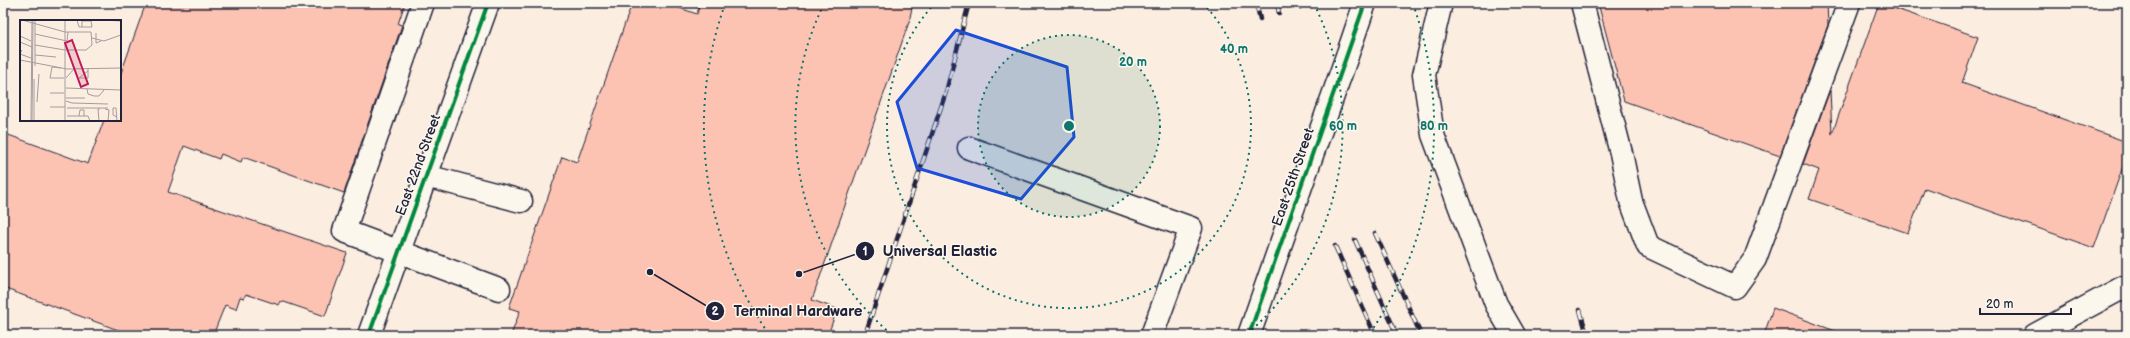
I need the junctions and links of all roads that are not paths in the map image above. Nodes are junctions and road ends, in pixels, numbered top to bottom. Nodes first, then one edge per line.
1 (423, 3) edge
2 (488, 3) edge
3 (1365, 3) edge
4 (1441, 3) edge
5 (1582, 3) edge
6 (1849, 3) edge
7 (969, 148) dead end
8 (426, 176) junction
9 (521, 201) dead end
10 (399, 251) junction
11 (499, 289) dead end
12 (2127, 290) edge
13 (369, 335) edge
14 (1152, 335) edge
15 (1249, 335) edge
16 (1514, 335) edge
17 (2036, 335) edge

1 - 10 street
2 - 8 street, East 22nd Street
3 - 15 street, East 25th Street, bridge
4 - 16 street
5 - 6 street
7 - 14 street
8 - 9 street
8 - 10 street, East 22nd Street
10 - 11 street
10 - 13 street, East 22nd Street
12 - 17 street

